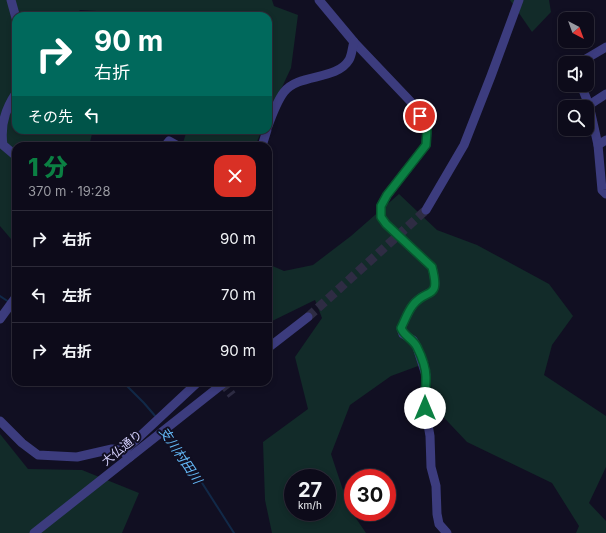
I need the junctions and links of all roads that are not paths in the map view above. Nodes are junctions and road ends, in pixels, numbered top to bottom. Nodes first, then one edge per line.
1 (11, 0) edge
2 (319, 0) edge
3 (519, 0) edge
4 (14, 12) edge
5 (354, 42) junction
6 (606, 47) edge
7 (591, 56) edge
8 (606, 94) edge
9 (12, 99) edge
10 (594, 102) edge
11 (272, 115) edge
12 (594, 127) edge
13 (606, 140) edge
14 (598, 145) junction
15 (12, 153) edge
16 (605, 191) edge
17 (426, 210) tunnel mouth
18 (12, 302) edge
19 (308, 317) tunnel mouth
20 (0, 319) edge
21 (272, 345) edge
22 (194, 386) edge
23 (220, 386) edge
24 (0, 421) edge
25 (126, 454) junction
26 (34, 533) edge
27 (447, 533) edge

1 - 4 street
2 - 5 street
3 - 17 street
5 - 11 street
5 - 27 street
6 - 7 street
8 - 10 street
9 - 15 street
12 - 14 street
13 - 14 street
14 - 16 street
18 - 20 street
19 - 21 street
22 - 25 street
23 - 25 street, 大仏通り
24 - 25 street
25 - 26 street, 大仏通り

